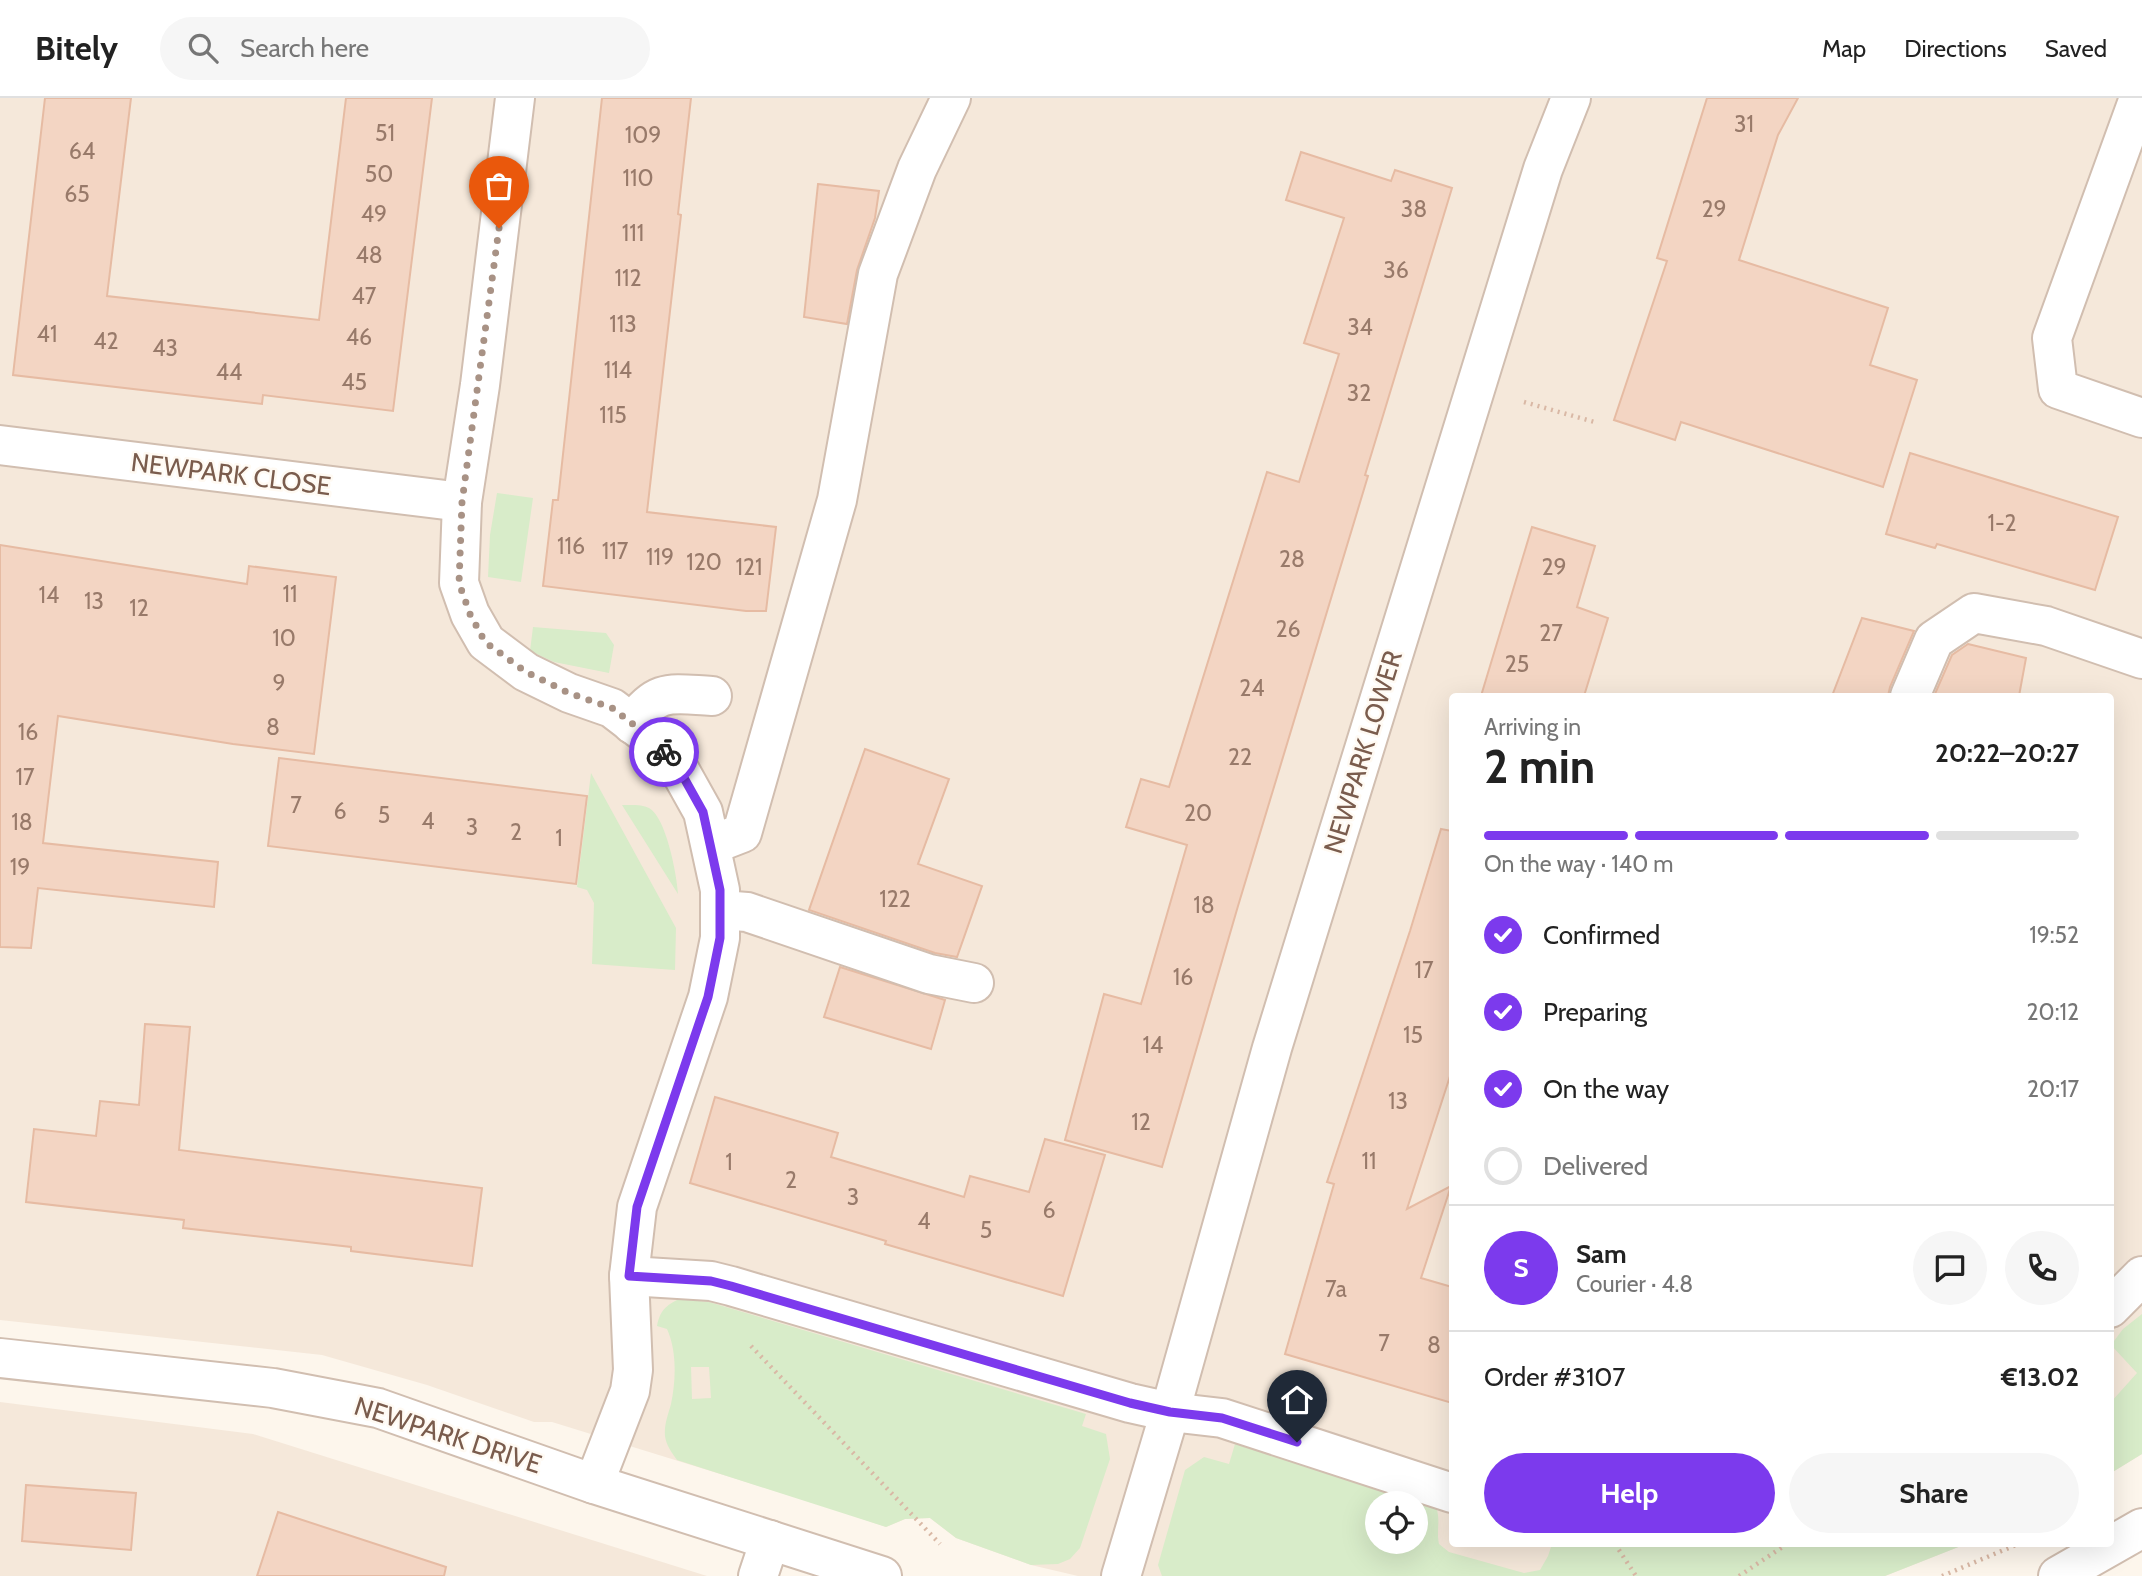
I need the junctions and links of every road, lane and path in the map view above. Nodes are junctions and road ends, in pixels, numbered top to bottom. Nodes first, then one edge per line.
1 (515, 98) edge
2 (951, 98) edge
3 (1571, 98) edge
4 (2139, 98) edge
5 (1521, 401) dead end
6 (2142, 418) edge
7 (1598, 423) dead end
8 (0, 445) edge
9 (462, 502) junction
10 (2142, 659) edge
11 (1911, 693) edge
12 (712, 696) dead end
13 (632, 724) junction
14 (711, 845) junction
15 (721, 909) junction
16 (974, 983) dead end
17 (629, 1276) junction
18 (2142, 1276) edge
19 (2114, 1304) edge
20 (745, 1340) dead end
21 (0, 1359) edge
22 (1170, 1412) junction
23 (594, 1484) junction
24 (1449, 1492) edge
25 (2142, 1528) edge
26 (771, 1540) junction
27 (940, 1544) dead end
28 (2114, 1544) edge
29 (1617, 1547) edge
30 (1783, 1547) edge
31 (2011, 1547) edge
32 (2109, 1547) edge
33 (758, 1576) edge
34 (882, 1576) edge
35 (1121, 1576) edge
36 (1636, 1576) edge
37 (1740, 1576) edge
38 (1942, 1576) edge
39 (2058, 1576) edge

1 - 9 street
2 - 14 street
3 - 22 street, NEWPARK LOWER
4 - 6 street
5 - 7 path
8 - 9 street, NEWPARK CLOSE
9 - 13 street
10 - 11 street
12 - 13 street
13 - 14 street
14 - 15 street
15 - 16 street
15 - 17 street
17 - 22 street
17 - 23 street
18 - 19 street
20 - 27 path
21 - 23 street, NEWPARK DRIVE
22 - 24 street
22 - 35 street, NEWPARK LOWER
23 - 26 street, NEWPARK DRIVE
25 - 28 street
26 - 33 street
26 - 34 street, NEWPARK DRIVE
29 - 36 path
30 - 37 path
31 - 38 path
32 - 39 street

